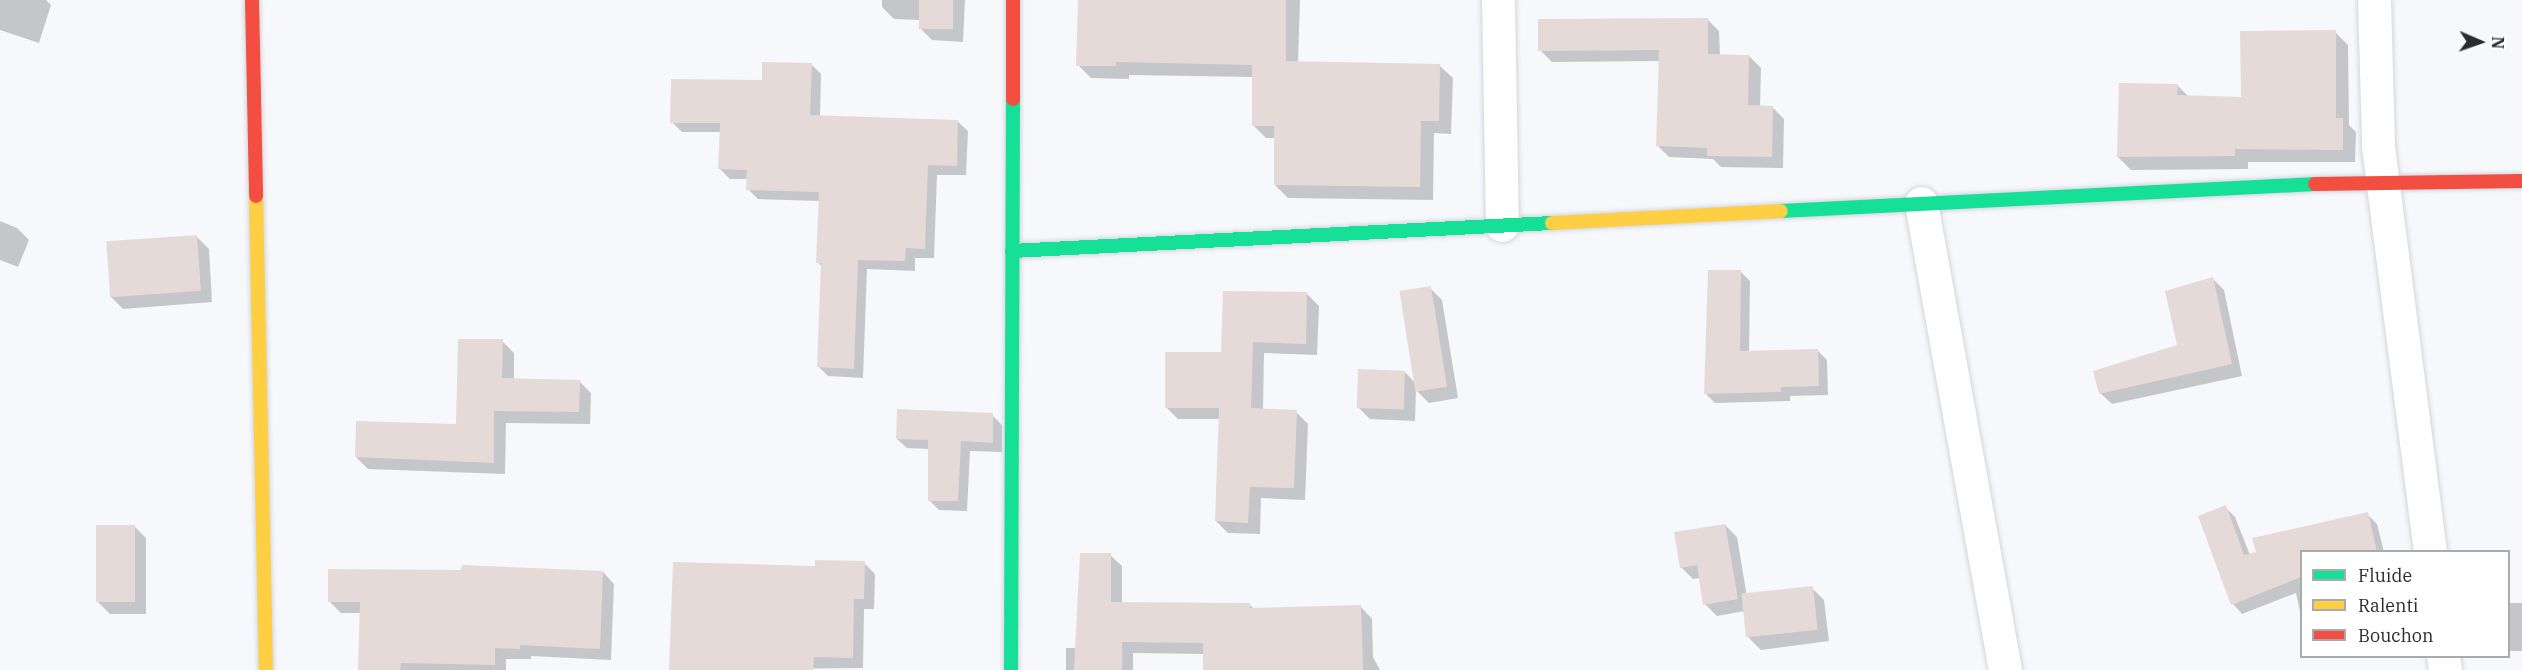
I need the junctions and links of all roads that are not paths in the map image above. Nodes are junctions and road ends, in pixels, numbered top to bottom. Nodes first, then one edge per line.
1 (252, 0) edge
2 (1014, 0) edge
3 (1498, 0) edge
4 (2374, 0) edge
5 (2383, 180) junction
6 (2522, 181) edge
7 (1921, 204) junction
8 (1502, 225) junction
9 (1012, 251) junction
10 (2430, 550) edge
11 (267, 670) edge
12 (1011, 670) edge
13 (2005, 670) edge

1 - 11 street
2 - 9 street
3 - 8 street
4 - 5 street
5 - 6 street
5 - 7 street
5 - 10 street
7 - 8 street
7 - 13 street
8 - 9 street
9 - 12 street

